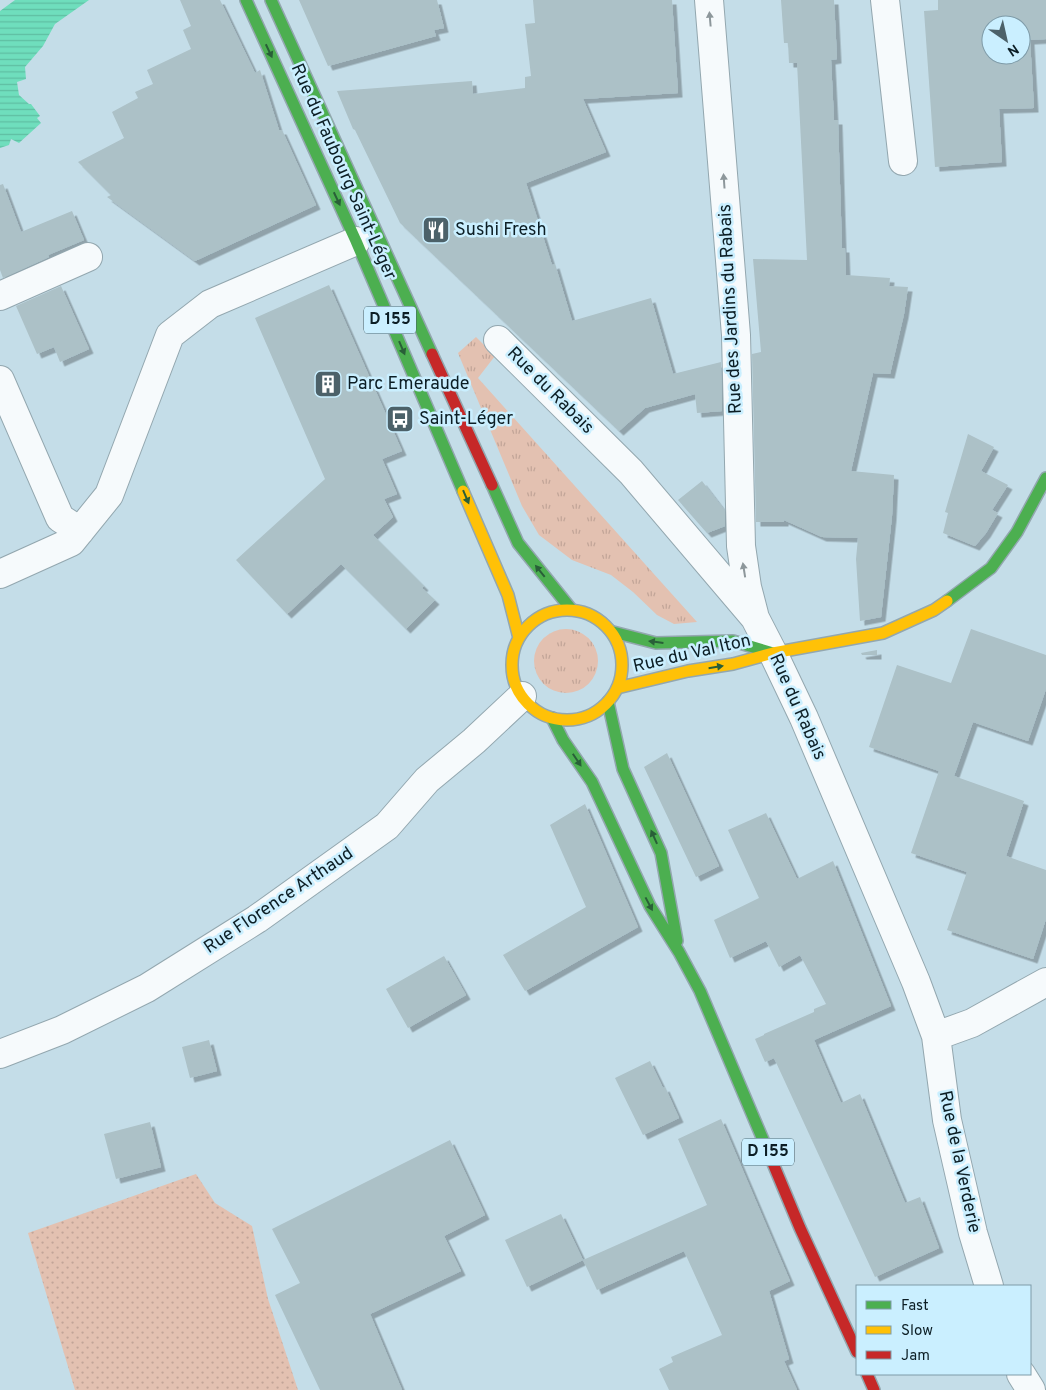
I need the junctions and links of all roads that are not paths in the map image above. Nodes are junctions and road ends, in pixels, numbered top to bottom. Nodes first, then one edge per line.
1 (246, 0) edge
2 (271, 0) edge
3 (709, 0) edge
4 (886, 0) edge
5 (903, 161) dead end
6 (356, 241) junction
7 (88, 257) dead end
8 (0, 296) edge
9 (498, 340) dead end
10 (0, 380) edge
11 (1046, 478) edge
12 (80, 531) junction
13 (0, 574) edge
14 (571, 609) junction
15 (755, 618) junction
16 (613, 632) junction
17 (519, 638) junction
18 (773, 653) junction
19 (618, 688) junction
20 (522, 696) junction
21 (608, 702) junction
22 (552, 718) junction
23 (679, 952) junction
24 (1046, 982) edge
25 (936, 1036) junction
26 (0, 1054) edge
27 (989, 1285) edge
28 (856, 1350) edge
29 (867, 1375) edge
30 (1023, 1375) edge
31 (874, 1390) edge
32 (1031, 1390) edge

1 -> 6 main road, Rue du Faubourg Saint-Léger / D 155
14 -> 2 main road, Rue du Faubourg Saint-Léger / D 155
15 -> 3 street, Rue des Jardins du Rabais
4 - 5 street
6 - 12 street
6 -> 17 main road, Rue du Faubourg Saint-Léger / D 155
7 - 8 street
9 - 15 street, Rue du Rabais
10 - 12 street
11 - 18 main road, Rue du Val Iton
12 - 13 street
14 - 16 main road
14 - 17 main road
15 - 18 street, Rue du Rabais
18 -> 16 main road, Rue du Val Iton
16 - 19 main road
17 - 20 main road
19 -> 18 main road, Rue du Val Iton
18 - 25 street, Rue du Rabais
19 - 21 main road
20 - 22 main road
20 - 26 street, Rue Florence Arthaud
21 - 22 main road
23 -> 21 main road, D 155
22 -> 23 main road, D 155
23 - 28 main road, D 155
24 - 25 street
25 - 27 street, Rue de la Verderie
29 - 31 main road
30 - 32 street

